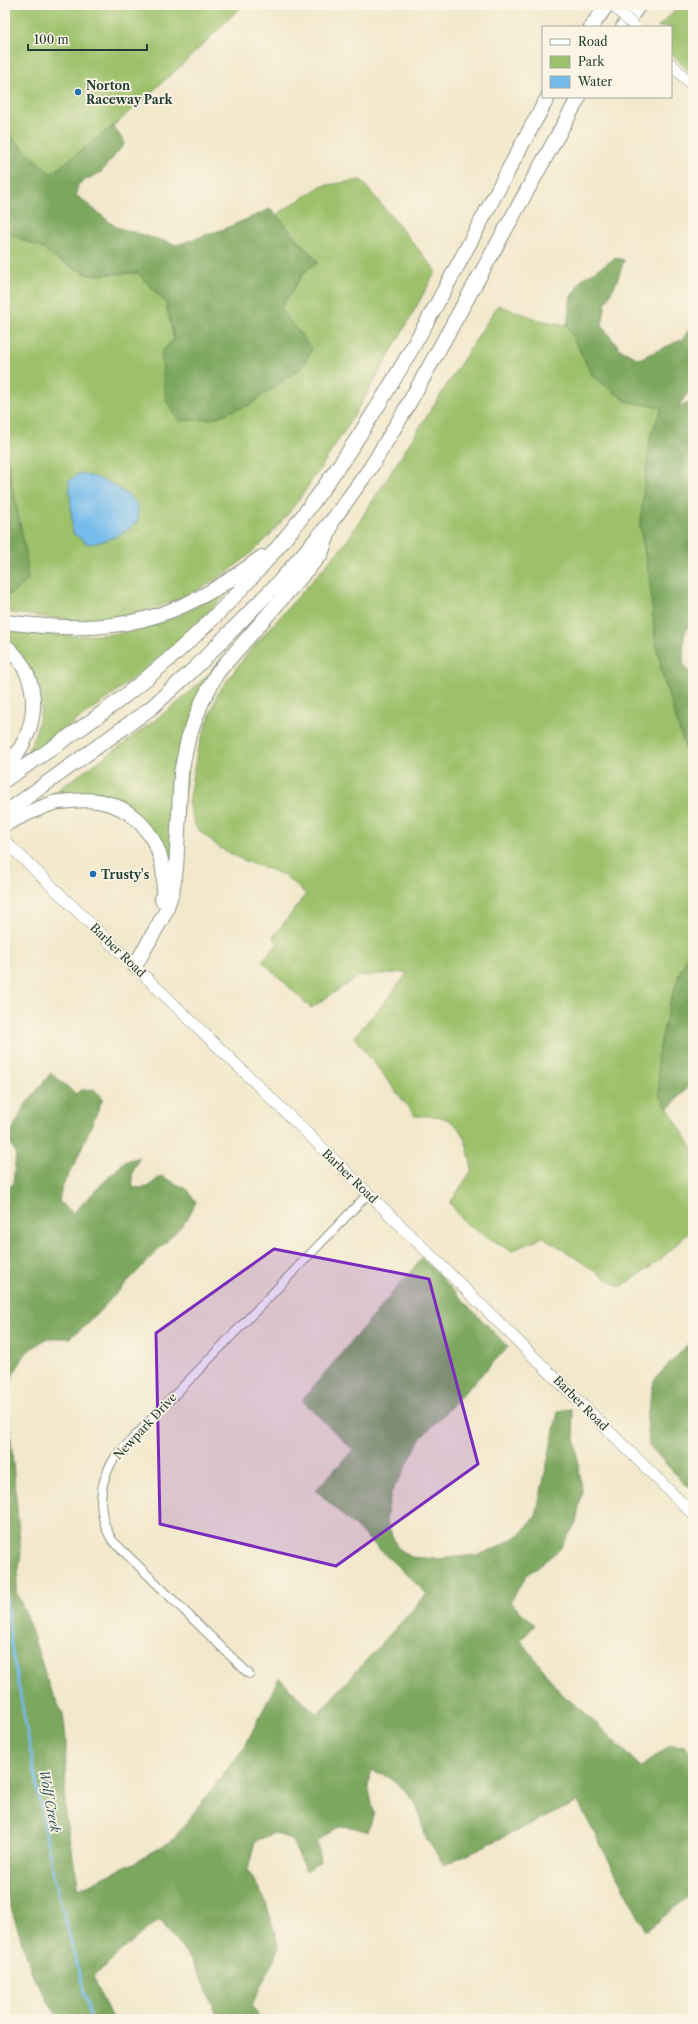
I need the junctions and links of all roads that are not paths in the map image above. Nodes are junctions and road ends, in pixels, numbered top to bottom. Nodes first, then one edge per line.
1 (607, 5) edge
2 (613, 5) edge
3 (639, 5) edge
4 (592, 26) edge
5 (624, 26) edge
6 (633, 26) edge
7 (672, 65) edge
8 (693, 86) edge
9 (547, 98) edge
10 (579, 98) edge
11 (335, 517) junction
12 (291, 531) junction
13 (5, 622) edge
14 (5, 645) edge
15 (5, 768) edge
16 (5, 780) edge
17 (12, 814) edge
18 (5, 824) edge
19 (5, 841) edge
20 (131, 963) junction
21 (368, 1194) junction
22 (693, 1514) edge
23 (249, 1674) dead end

1 - 4 highway
2 - 6 main road, bridge
3 - 5 highway
7 - 8 main road
9 - 12 highway
10 - 11 highway
11 - 17 highway
11 - 20 highway
12 - 13 highway
12 - 16 highway
14 - 15 highway
17 - 18 highway
17 - 20 highway
19 - 20 main road, Barber Road
20 - 21 main road, Barber Road
21 - 22 main road, Barber Road
21 - 23 street, Newpark Drive

